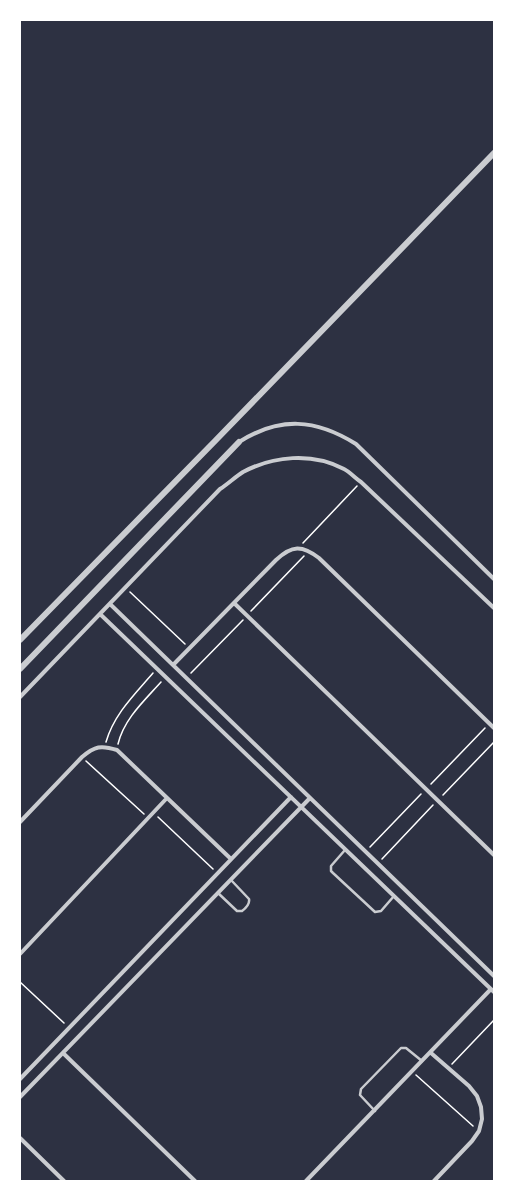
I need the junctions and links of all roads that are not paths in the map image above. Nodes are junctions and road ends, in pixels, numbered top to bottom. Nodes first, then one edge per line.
1 (494, 152) edge
2 (239, 442) joint
3 (494, 579) edge
4 (234, 603) junction
5 (110, 604) junction
6 (494, 608) edge
7 (100, 614) junction
8 (20, 640) edge
9 (173, 665) junction
10 (20, 669) edge
11 (20, 697) edge
12 (494, 728) edge
13 (291, 797) junction
14 (167, 798) junction
15 (310, 798) junction
16 (302, 807) junction
17 (20, 822) edge
18 (346, 850) junction
19 (494, 855) edge
20 (231, 859) junction
21 (231, 880) junction
22 (218, 893) junction
23 (394, 896) junction
24 (20, 954) edge
25 (494, 976) edge
26 (493, 990) edge
27 (63, 1053) junction
28 (431, 1053) junction
29 (422, 1062) junction
30 (20, 1079) edge
31 (20, 1097) edge
32 (375, 1110) junction
33 (20, 1138) edge
34 (64, 1181) edge
35 (195, 1181) edge
36 (306, 1181) edge
37 (434, 1181) edge

1 - 8 street
2 - 3 street
2 - 10 street
4 - 9 street
4 - 12 street
4 - 19 street
5 - 6 street
5 - 7 street
5 - 9 street
7 - 11 street
7 - 13 street
9 - 15 street
13 - 16 street
13 - 20 street
14 - 17 street
14 - 20 street
14 - 24 street
15 - 16 street
15 - 25 street
16 - 18 street
16 - 21 street
18 - 23 street
18 - 23 lane
20 - 30 street
21 - 22 street
21 - 22 lane
22 - 27 street
23 - 26 street
26 - 28 street
27 - 31 street
27 - 35 street
28 - 29 street
28 - 37 street
29 - 32 street
29 - 32 lane
32 - 36 street
33 - 34 street

